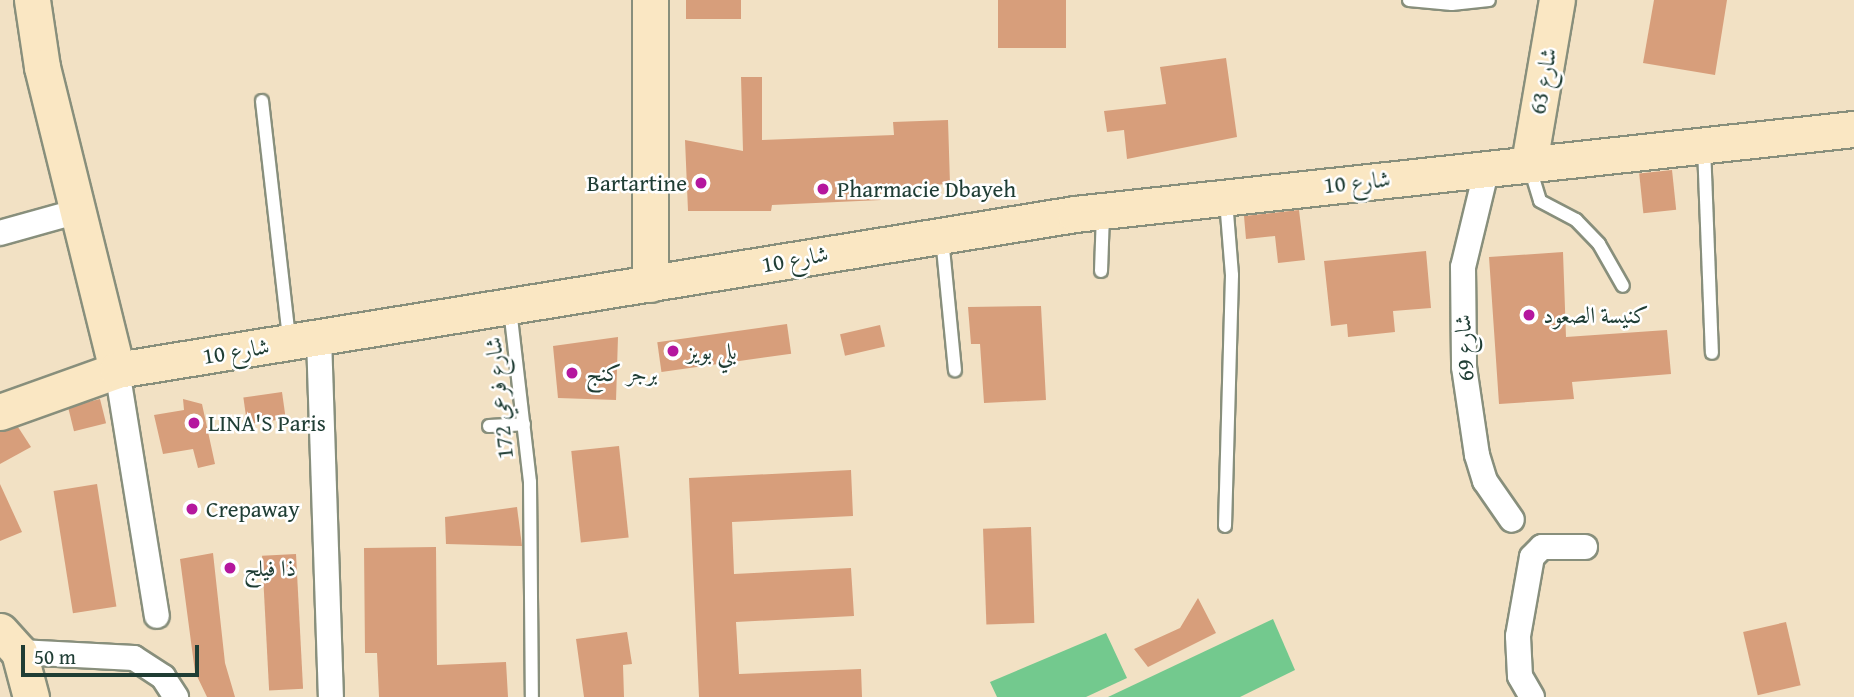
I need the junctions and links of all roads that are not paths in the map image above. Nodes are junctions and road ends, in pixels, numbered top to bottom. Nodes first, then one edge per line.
1 (32, 0) edge
2 (650, 0) edge
3 (1409, 0) edge
4 (1489, 0) edge
5 (1557, 0) edge
6 (262, 101) dead end
7 (1854, 129) edge
8 (1704, 145) junction
9 (1529, 163) junction
10 (1487, 168) junction
11 (1225, 197) junction
12 (1103, 211) junction
13 (75, 212) junction
14 (0, 233) edge
15 (942, 235) junction
16 (1101, 271) dead end
17 (650, 284) junction
18 (1623, 286) dead end
19 (510, 308) junction
20 (304, 340) junction
21 (1712, 353) dead end
22 (117, 370) junction
23 (955, 370) dead end
24 (0, 412) edge
25 (524, 424) junction
26 (489, 426) dead end
27 (1512, 520) dead end
28 (1225, 526) dead end
29 (1585, 547) dead end
30 (157, 616) dead end
31 (9, 641) edge
32 (31, 697) edge
33 (176, 697) edge
34 (331, 697) edge
35 (532, 697) edge
36 (1532, 697) edge

1 - 13 street
2 - 17 street
3 - 4 lane
5 - 9 street, شارع 63
6 - 20 lane
7 - 8 street, شارع 10
8 - 9 street, شارع 10
8 - 21 lane
9 - 10 street, شارع 10
9 - 18 lane
10 - 11 street, شارع 10
10 - 27 street, شارع 69
11 - 12 street, شارع 10
11 - 28 lane
12 - 15 street, شارع 10
12 - 16 lane
13 - 14 street
13 - 22 street
15 - 17 street, شارع 10
15 - 23 lane
17 - 19 street, شارع 10
19 - 20 street, شارع 10
19 - 25 lane, شارع فرعي 172
20 - 22 street, شارع 10
20 - 34 street
22 - 24 street, شارع 10
22 - 30 street
25 - 26 lane
25 - 35 lane, شارع فرعي 172
29 - 36 street
31 - 32 street
31 - 33 street

